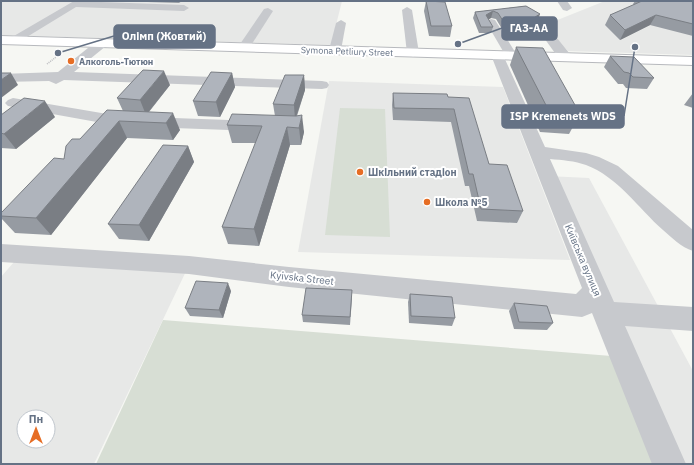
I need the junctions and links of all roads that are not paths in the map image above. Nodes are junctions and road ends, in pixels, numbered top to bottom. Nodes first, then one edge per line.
1 (184, 8) dead end
2 (407, 10) dead end
3 (268, 11) dead end
4 (491, 22) edge
5 (341, 23) dead end
6 (540, 24) edge
7 (7, 40) edge
8 (102, 43) junction
9 (244, 47) junction
10 (335, 50) junction
11 (413, 53) junction
12 (504, 55) junction
13 (565, 57) junction
14 (693, 61) edge
15 (61, 76) junction
16 (1, 78) edge
17 (322, 86) dead end
18 (26, 96) junction
19 (274, 126) edge
20 (538, 152) junction
21 (693, 242) edge
22 (1, 253) edge
23 (601, 302) junction
24 (693, 319) edge
25 (669, 464) edge

1 - 7 street
2 - 11 street
3 - 9 street
4 - 12 street, Київська вулиця
5 - 10 street
6 - 13 street
7 - 8 highway, Symona Petliury Street
8 - 9 highway, Symona Petliury Street
8 - 15 street
9 - 10 highway, Symona Petliury Street
10 - 11 highway, Symona Petliury Street
11 - 12 highway, Symona Petliury Street
12 - 13 highway, Symona Petliury Street
12 - 20 street, Київська вулиця
13 - 14 highway, Symona Petliury Street
15 - 17 street
15 - 18 street
16 - 18 street
18 - 19 street
20 - 21 street
20 - 23 street, Київська вулиця
22 - 23 street, Kyivska Street
23 - 24 street
23 - 25 street, Київська вулиця

